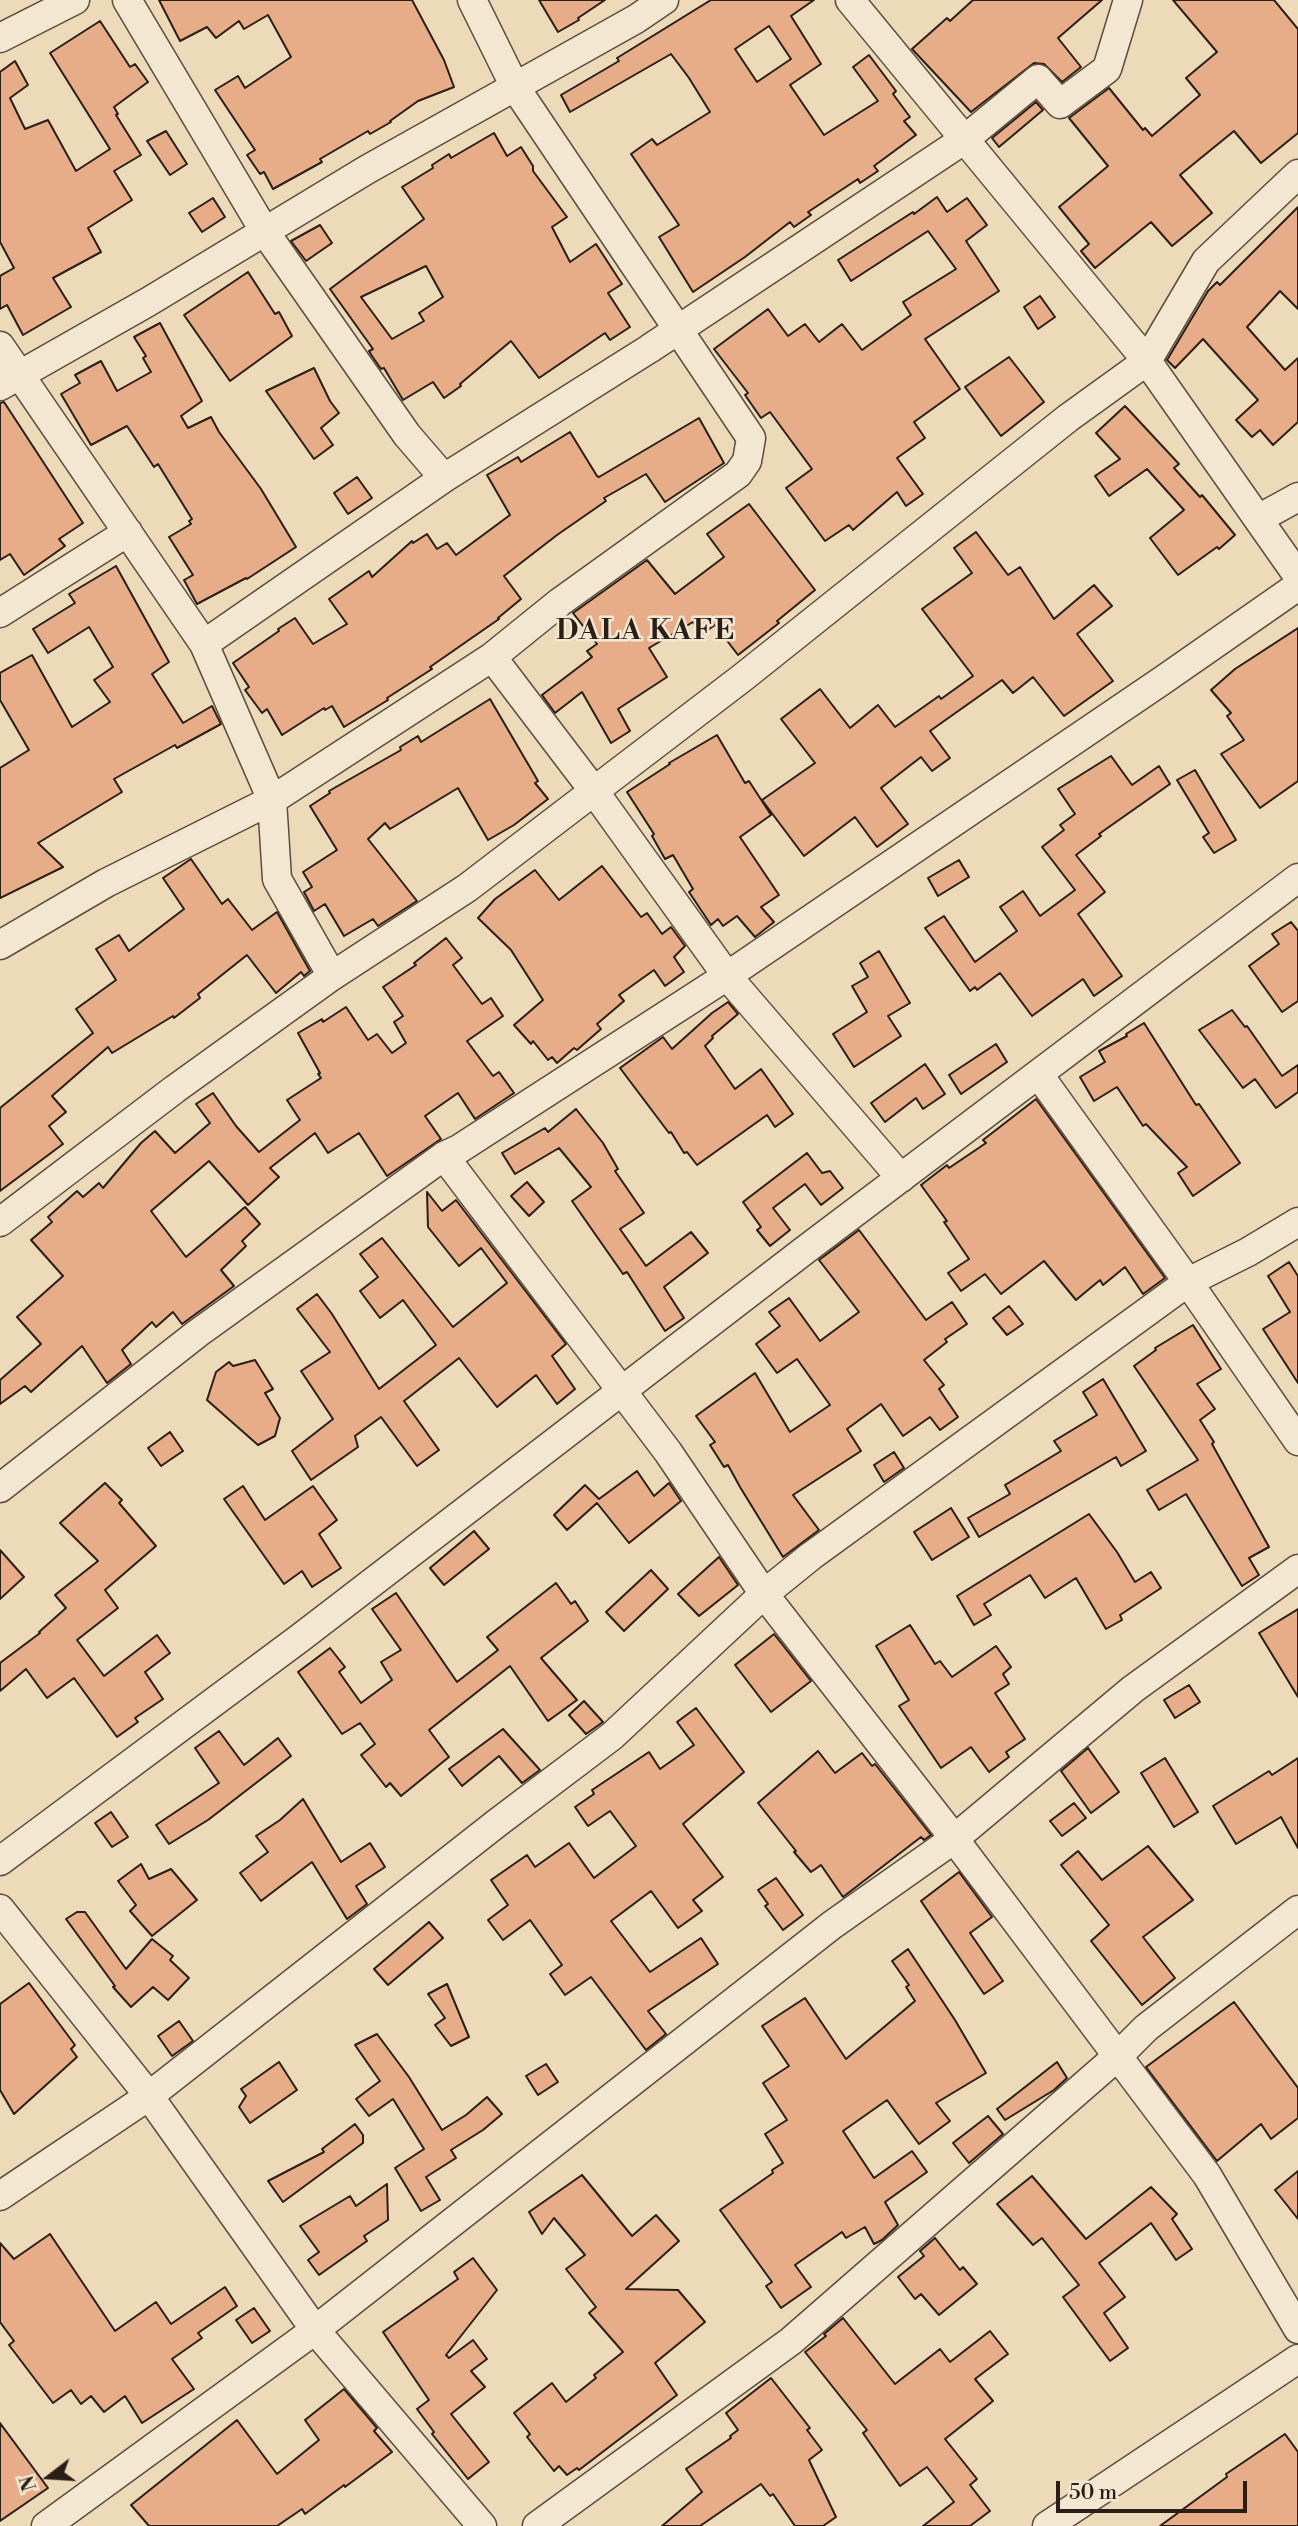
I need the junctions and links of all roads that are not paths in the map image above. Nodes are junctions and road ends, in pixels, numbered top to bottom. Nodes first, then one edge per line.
1 (75, 0) edge
2 (127, 0) edge
3 (472, 0) edge
4 (664, 0) edge
5 (850, 0) edge
6 (1128, 0) edge
7 (0, 38) edge
8 (515, 87) junction
9 (965, 139) junction
10 (1298, 174) edge
11 (265, 232) junction
12 (677, 330) junction
13 (0, 346) edge
14 (1147, 361) junction
15 (10, 381) edge
16 (444, 478) junction
17 (1298, 497) edge
18 (1258, 519) junction
19 (128, 532) junction
20 (1298, 576) edge
21 (1298, 586) edge
22 (0, 613) edge
23 (204, 644) junction
24 (492, 657) junction
25 (594, 791) junction
26 (272, 800) junction
27 (1298, 878) edge
28 (0, 945) edge
29 (332, 976) junction
30 (727, 976) junction
31 (1039, 1075) junction
32 (444, 1156) junction
33 (901, 1178) junction
34 (0, 1222) edge
35 (1298, 1222) edge
36 (1188, 1282) junction
37 (622, 1390) junction
38 (1298, 1441) edge
39 (0, 1488) edge
40 (1298, 1569) edge
41 (764, 1594) junction
42 (954, 1839) junction
43 (0, 1861) edge
44 (0, 1909) edge
45 (1298, 1910) edge
46 (1118, 2055) junction
47 (149, 2096) junction
48 (0, 2196) edge
49 (1298, 2329) edge
50 (315, 2330) junction
51 (1293, 2372) edge
52 (47, 2526) edge
53 (482, 2526) edge
54 (537, 2526) edge
55 (1046, 2526) edge

1 - 7 street
2 - 11 street
3 - 8 street
4 - 8 street
5 - 9 street
6 - 9 street
8 - 11 street
8 - 12 street
9 - 12 street
9 - 14 street
10 - 14 street
11 - 15 street
11 - 16 street
12 - 16 street
12 - 24 street
13 - 15 street
14 - 18 street
14 - 25 street
15 - 19 street
16 - 23 street
17 - 18 street
18 - 20 street
19 - 22 street
19 - 23 street
21 - 30 street
23 - 26 street
24 - 25 street
24 - 26 street
25 - 29 street
25 - 30 street
26 - 28 street
26 - 29 street
27 - 31 street
29 - 34 street
30 - 32 street
30 - 33 street
31 - 33 street
31 - 36 street
32 - 37 street
32 - 39 street
33 - 37 street
35 - 36 street
36 - 38 street
36 - 41 street
37 - 41 street
37 - 43 street
40 - 42 street
41 - 42 street
41 - 47 street
42 - 46 street
42 - 50 street
44 - 47 street
45 - 46 street
46 - 49 street
46 - 54 street
47 - 48 street
47 - 50 street
50 - 52 street
50 - 53 street
51 - 55 street

